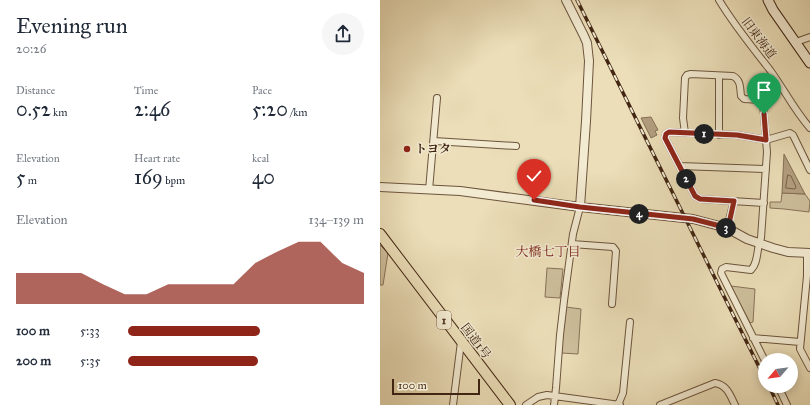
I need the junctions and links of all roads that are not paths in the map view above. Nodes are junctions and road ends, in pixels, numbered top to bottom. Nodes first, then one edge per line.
1 (566, 0) edge
2 (719, 0) edge
3 (768, 0) edge
4 (810, 37) edge
5 (796, 42) junction
6 (810, 63) edge
7 (719, 76) junction
8 (437, 98) dead end
9 (810, 128) edge
10 (684, 133) junction
11 (718, 135) junction
12 (766, 140) junction
13 (434, 141) junction
14 (516, 146) dead end
15 (680, 166) junction
16 (766, 169) junction
17 (810, 170) edge
18 (380, 187) edge
19 (429, 190) junction
20 (734, 201) junction
21 (764, 203) junction
22 (580, 207) junction
23 (728, 228) junction
24 (380, 234) edge
25 (572, 244) junction
26 (758, 244) junction
27 (809, 253) edge
28 (808, 276) edge
29 (612, 304) dead end
30 (630, 322) dead end
31 (753, 338) junction
32 (461, 342) junction
33 (800, 342) junction
34 (761, 353) edge
35 (810, 368) edge
36 (782, 393) edge
37 (554, 396) junction
38 (453, 405) edge
39 (510, 405) edge
40 (526, 405) edge
41 (554, 405) edge
42 (619, 405) edge
43 (660, 405) edge
44 (735, 405) edge
45 (788, 405) edge

1 - 22 street
2 - 9 street, 旧東海道
3 - 5 main road
4 - 5 street
5 - 6 main road
7 - 10 street
7 - 11 street
7 - 12 street
8 - 13 street
10 - 11 street
10 - 15 street
11 - 12 street
12 - 16 street
12 - 17 street
13 - 14 street
13 - 19 street
15 - 16 street
15 - 20 street
16 - 21 street
18 - 19 street
19 - 22 street
20 - 21 street
20 - 23 street
21 - 26 street
22 - 23 street
22 - 25 street
23 - 26 street
24 - 32 highway, 国道1号 / 1
25 - 29 street
25 - 37 street
26 - 27 street
26 - 31 street
27 - 28 street
28 - 33 street
30 - 42 street
31 - 33 street
31 - 34 street
32 - 38 street
32 - 39 highway, 国道1号 / 1
33 - 35 street
36 - 45 street
37 - 40 street
37 - 41 street
37 - 42 street
43 - 44 street

